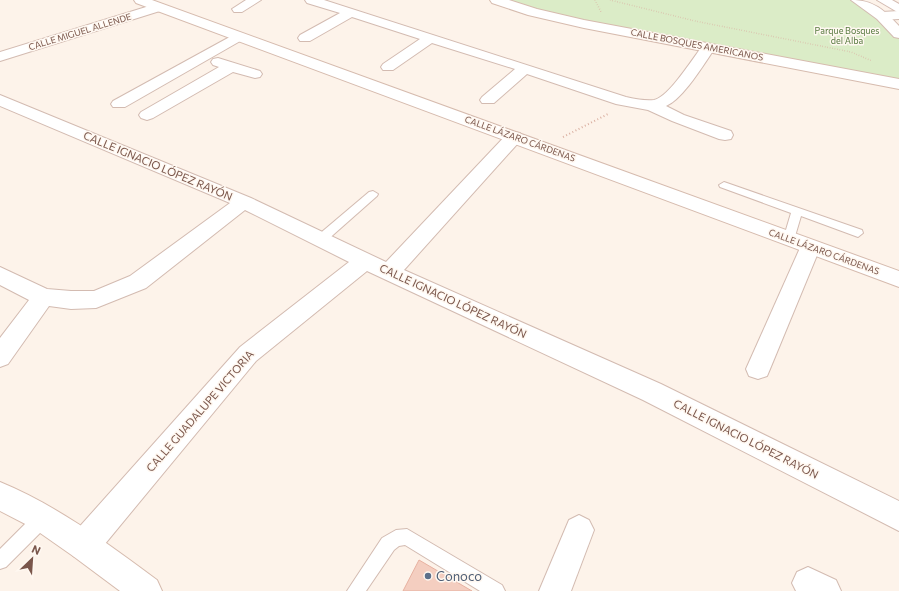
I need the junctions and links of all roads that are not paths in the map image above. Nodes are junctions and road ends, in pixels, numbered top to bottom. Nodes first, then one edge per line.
1 (140, 0) edge
2 (255, 0) edge
3 (311, 0) edge
4 (496, 0) edge
5 (857, 0) edge
6 (883, 0) edge
7 (159, 7) junction
8 (238, 9) dead end
9 (899, 9) edge
10 (350, 12) junction
11 (899, 15) edge
12 (882, 16) junction
13 (899, 34) edge
14 (237, 36) junction
15 (305, 38) dead end
16 (430, 38) junction
17 (708, 48) junction
18 (202, 56) junction
19 (0, 57) edge
20 (232, 66) junction
21 (388, 66) dead end
22 (525, 68) junction
23 (255, 74) dead end
24 (899, 84) edge
25 (104, 97) dead end
26 (0, 100) edge
27 (488, 100) dead end
28 (119, 104) junction
29 (651, 105) junction
30 (147, 115) junction
31 (162, 122) dead end
32 (725, 135) dead end
33 (514, 137) junction
34 (724, 185) dead end
35 (373, 194) dead end
36 (244, 202) junction
37 (797, 212) junction
38 (858, 233) dead end
39 (321, 239) junction
40 (789, 240) junction
41 (810, 248) junction
42 (365, 261) junction
43 (389, 272) junction
44 (0, 275) edge
45 (899, 279) edge
46 (43, 296) junction
47 (0, 357) edge
48 (758, 369) dead end
49 (0, 496) edge
50 (899, 516) edge
51 (43, 518) junction
52 (579, 530) dead end
53 (84, 545) junction
54 (0, 561) edge
55 (146, 591) edge
56 (356, 591) edge
57 (496, 591) edge
58 (555, 591) edge

1 - 7 street, CALLE LÁZARO CÁRDENAS
2 - 8 street
3 - 10 street
4 - 17 street, CALLE BOSQUES AMERICANOS
5 - 12 street
6 - 9 street
7 - 14 street, CALLE LÁZARO CÁRDENAS
7 - 19 street, CALLE MIGUEL ALLENDE
10 - 15 street
10 - 16 street
11 - 12 street
12 - 13 street
14 - 18 street
14 - 33 street, CALLE LÁZARO CÁRDENAS
16 - 21 street
16 - 22 street
17 - 24 street, CALLE BOSQUES AMERICANOS
17 - 29 street
18 - 20 street
18 - 28 street
20 - 23 street
20 - 30 street
22 - 27 street
22 - 29 street
25 - 28 street
26 - 36 street, CALLE IGNACIO LÓPEZ RAYÓN
28 - 30 street
29 - 32 street
30 - 31 street
33 - 40 street, CALLE LÁZARO CÁRDENAS
33 - 43 street
34 - 37 lane
35 - 39 lane
36 - 39 street, CALLE IGNACIO LÓPEZ RAYÓN
36 - 46 street
37 - 38 lane
37 - 40 lane
39 - 42 street, CALLE IGNACIO LÓPEZ RAYÓN
40 - 41 street, CALLE LÁZARO CÁRDENAS
41 - 45 street, CALLE LÁZARO CÁRDENAS
41 - 48 street
42 - 43 street, CALLE IGNACIO LÓPEZ RAYÓN
42 - 53 street, CALLE GUADALUPE VICTORIA
43 - 50 street, CALLE IGNACIO LÓPEZ RAYÓN
44 - 46 street
46 - 47 street
49 - 51 street
51 - 53 street
51 - 54 lane
52 - 58 street
53 - 55 street
56 - 57 lane

